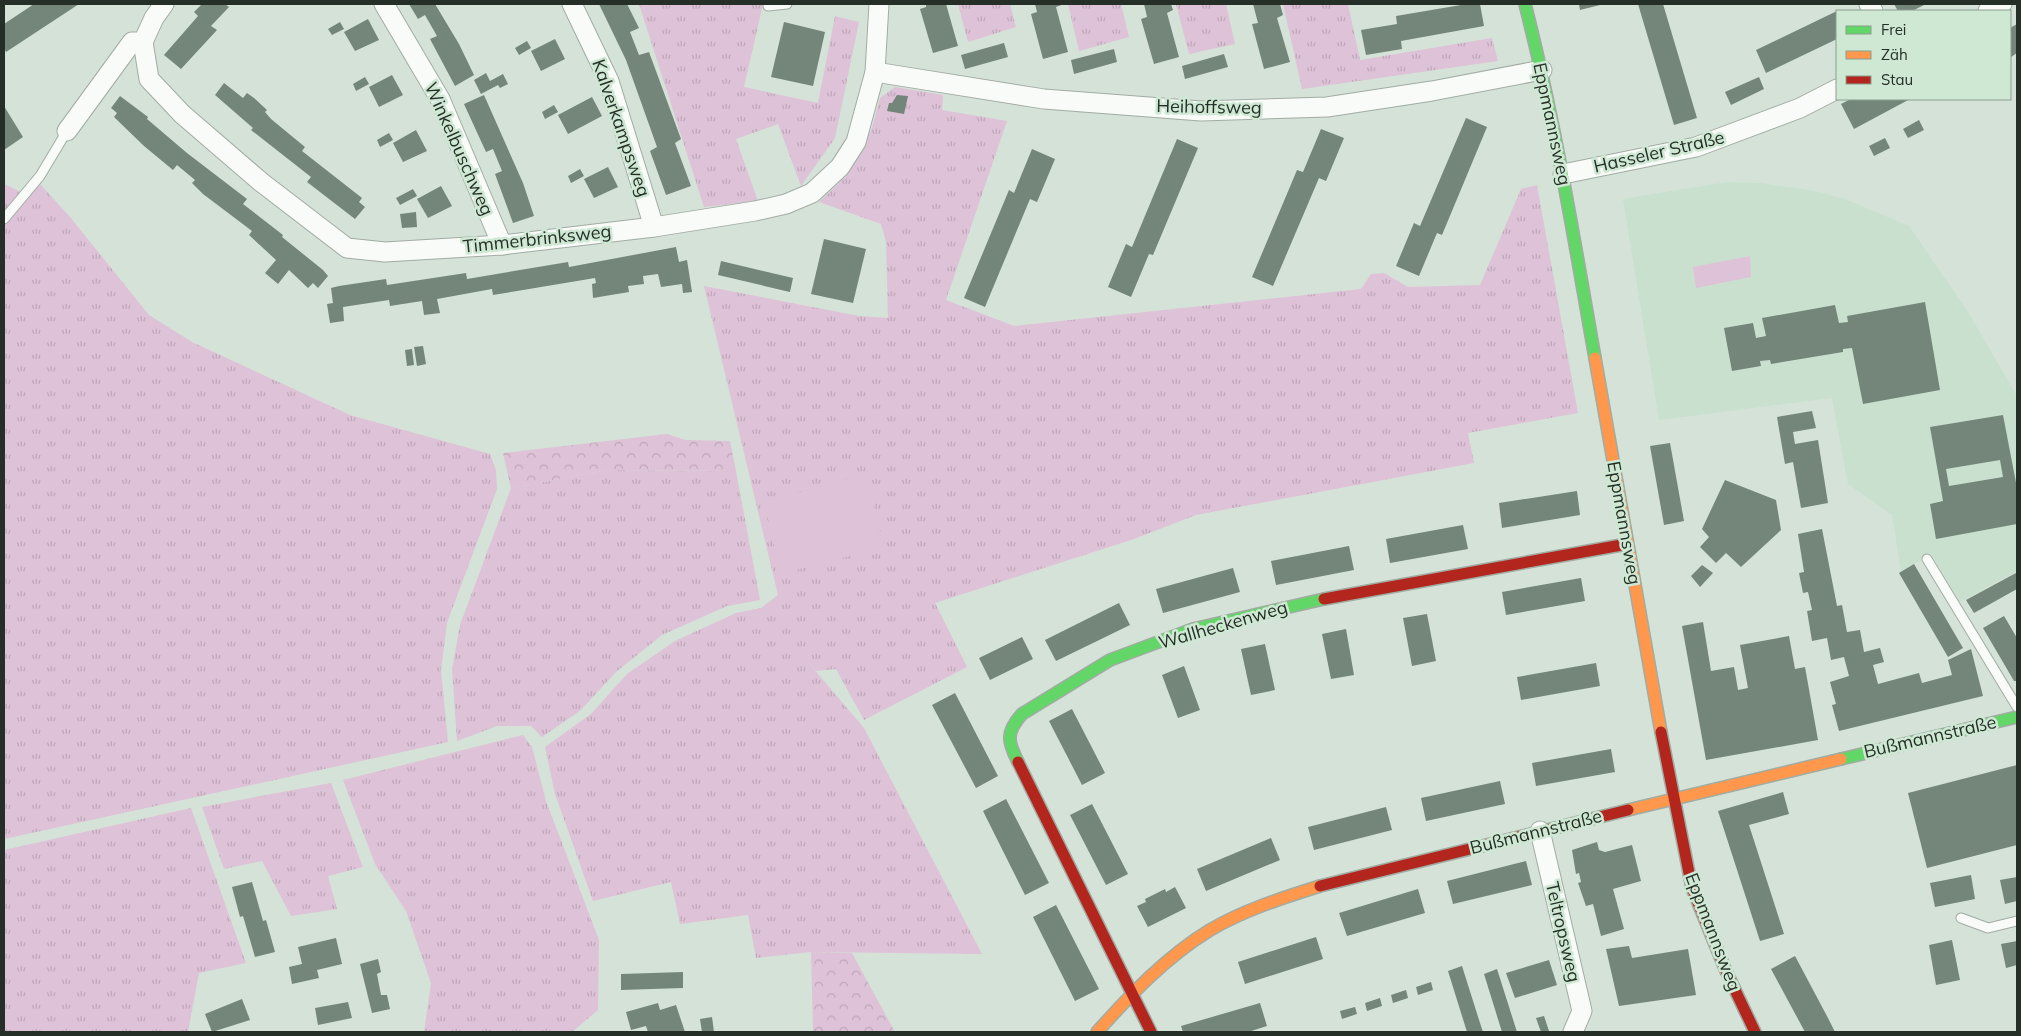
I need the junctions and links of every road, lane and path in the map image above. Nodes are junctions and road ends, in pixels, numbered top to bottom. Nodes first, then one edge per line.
1 (164, 4) edge
2 (384, 4) edge
3 (572, 4) edge
4 (788, 4) edge
5 (879, 4) edge
6 (1525, 4) edge
7 (2002, 4) edge
8 (768, 6) dead end
9 (1990, 10) edge
10 (143, 42) junction
11 (1542, 70) junction
12 (875, 72) junction
13 (1836, 90) edge
14 (67, 131) joint
15 (1563, 174) junction
16 (4, 219) edge
17 (654, 227) junction
18 (502, 245) junction
19 (1627, 544) junction
20 (1927, 559) dead end
21 (2017, 707) edge
22 (2017, 717) edge
23 (1673, 799) junction
24 (1540, 831) junction
25 (1961, 918) dead end
26 (2017, 921) edge
27 (1134, 991) junction
28 (1097, 1032) edge
29 (1151, 1032) edge
30 (1573, 1032) edge
31 (1755, 1032) edge

1 - 10 street
2 - 18 street, Winkelbuschweg
3 - 17 street, Kalverkampsweg
4 - 8 lane
5 - 12 street, Timmerbrinksweg
6 - 11 street, Eppmannsweg
7 - 9 street
10 - 14 street
10 - 18 street, Timmerbrinksweg
11 - 12 street, Heihoffsweg
11 - 15 street, Eppmannsweg
12 - 17 street, Timmerbrinksweg
13 - 15 street, Hasseler Straße
14 - 16 lane
15 - 19 street, Eppmannsweg
17 - 18 street, Timmerbrinksweg
19 - 23 street, Eppmannsweg
19 - 27 street, Wallheckenweg
20 - 21 lane
22 - 23 street, Bußmannstraße
23 - 24 street, Bußmannstraße
23 - 31 street, Eppmannsweg
24 - 27 street, Bußmannstraße
24 - 30 street, Teltropsweg
25 - 26 lane
27 - 28 street, Bußmannstraße
27 - 29 street

